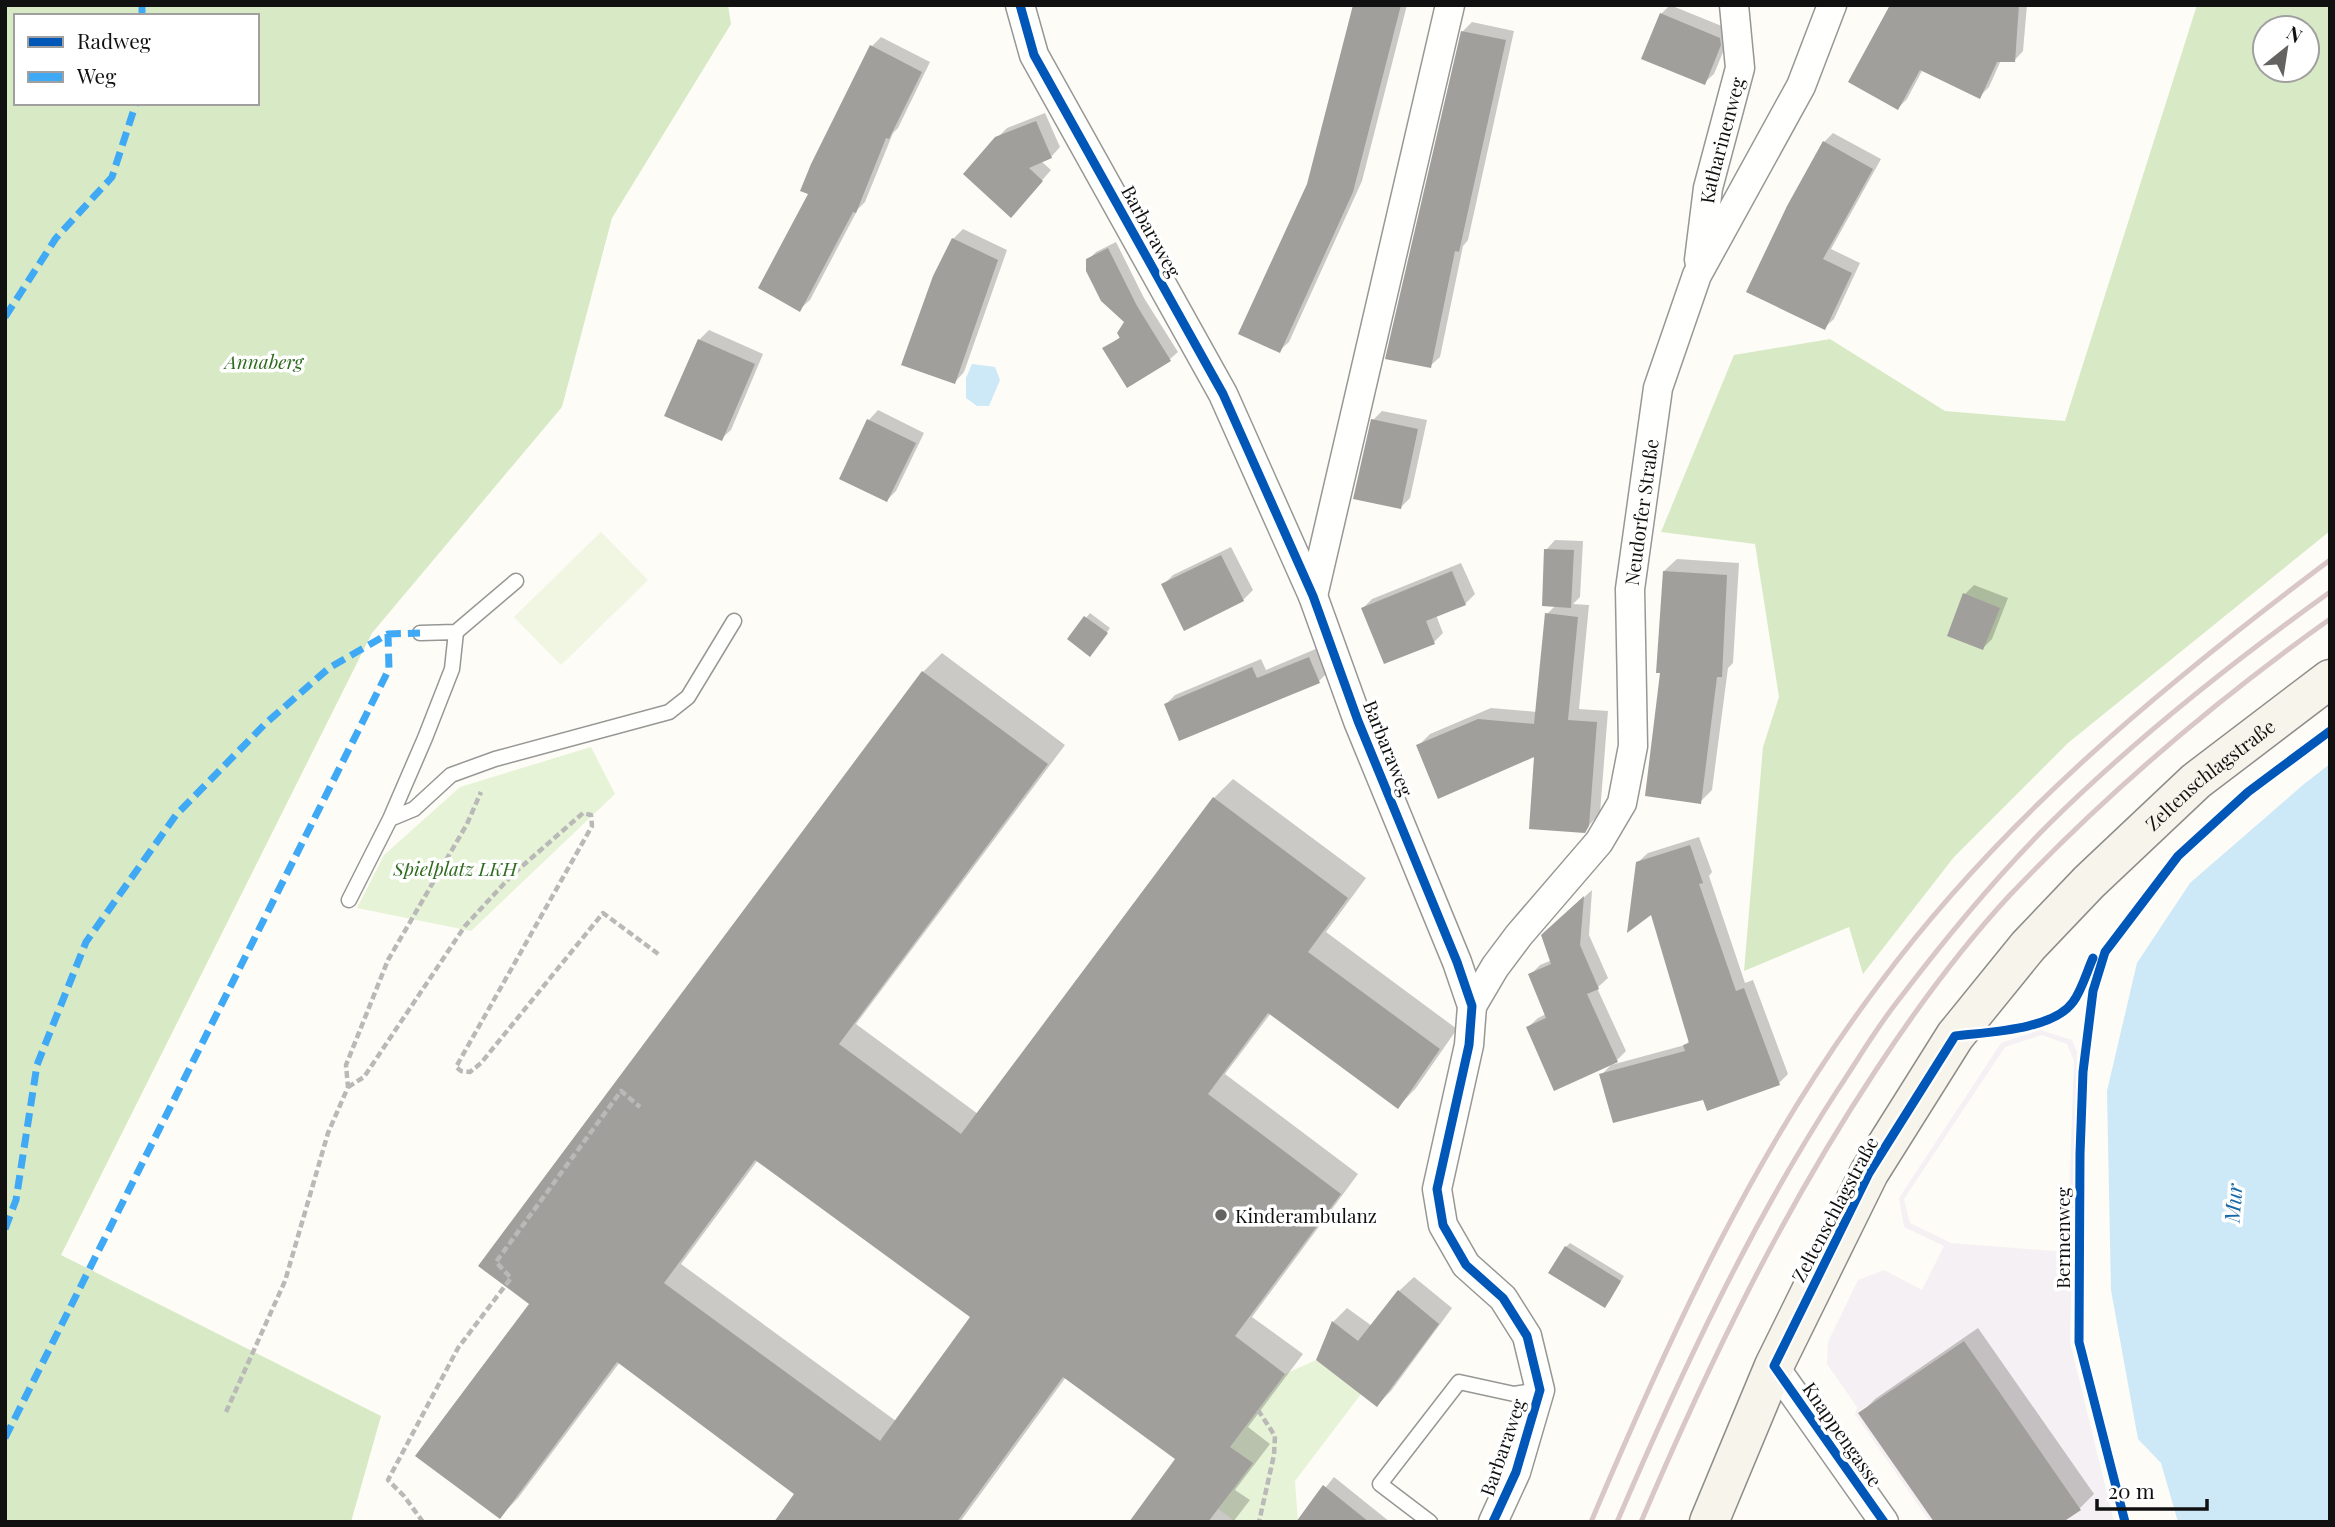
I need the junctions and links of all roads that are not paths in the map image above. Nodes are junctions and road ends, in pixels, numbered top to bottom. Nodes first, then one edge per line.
1 (1020, 5) edge
2 (1450, 5) edge
3 (1734, 5) edge
4 (1832, 5) edge
5 (1697, 275) junction
6 (516, 581) dead end
7 (1313, 596) junction
8 (734, 621) dead end
9 (456, 632) junction
10 (420, 633) dead end
11 (2330, 679) edge
12 (390, 819) junction
13 (349, 900) dead end
14 (1472, 1006) junction
15 (1774, 1366) junction
16 (1540, 1391) junction
17 (1430, 1522) edge
18 (1493, 1522) edge
19 (1709, 1522) edge
20 (1884, 1522) edge

1 - 7 street, Barbaraweg
2 - 7 street
3 - 5 street, Katharinenweg
4 - 5 street, Neudorfer Straße
5 - 14 street, Neudorfer Straße
6 - 9 lane
7 - 14 street, Barbaraweg
8 - 12 lane
9 - 10 lane
9 - 12 lane
11 - 15 main road, Zeltenschlagstraße
12 - 13 lane
14 - 16 street, Barbaraweg
15 - 19 main road, Zeltenschlagstraße
15 - 20 street, Knappengasse
16 - 17 lane
16 - 18 street, Barbaraweg

